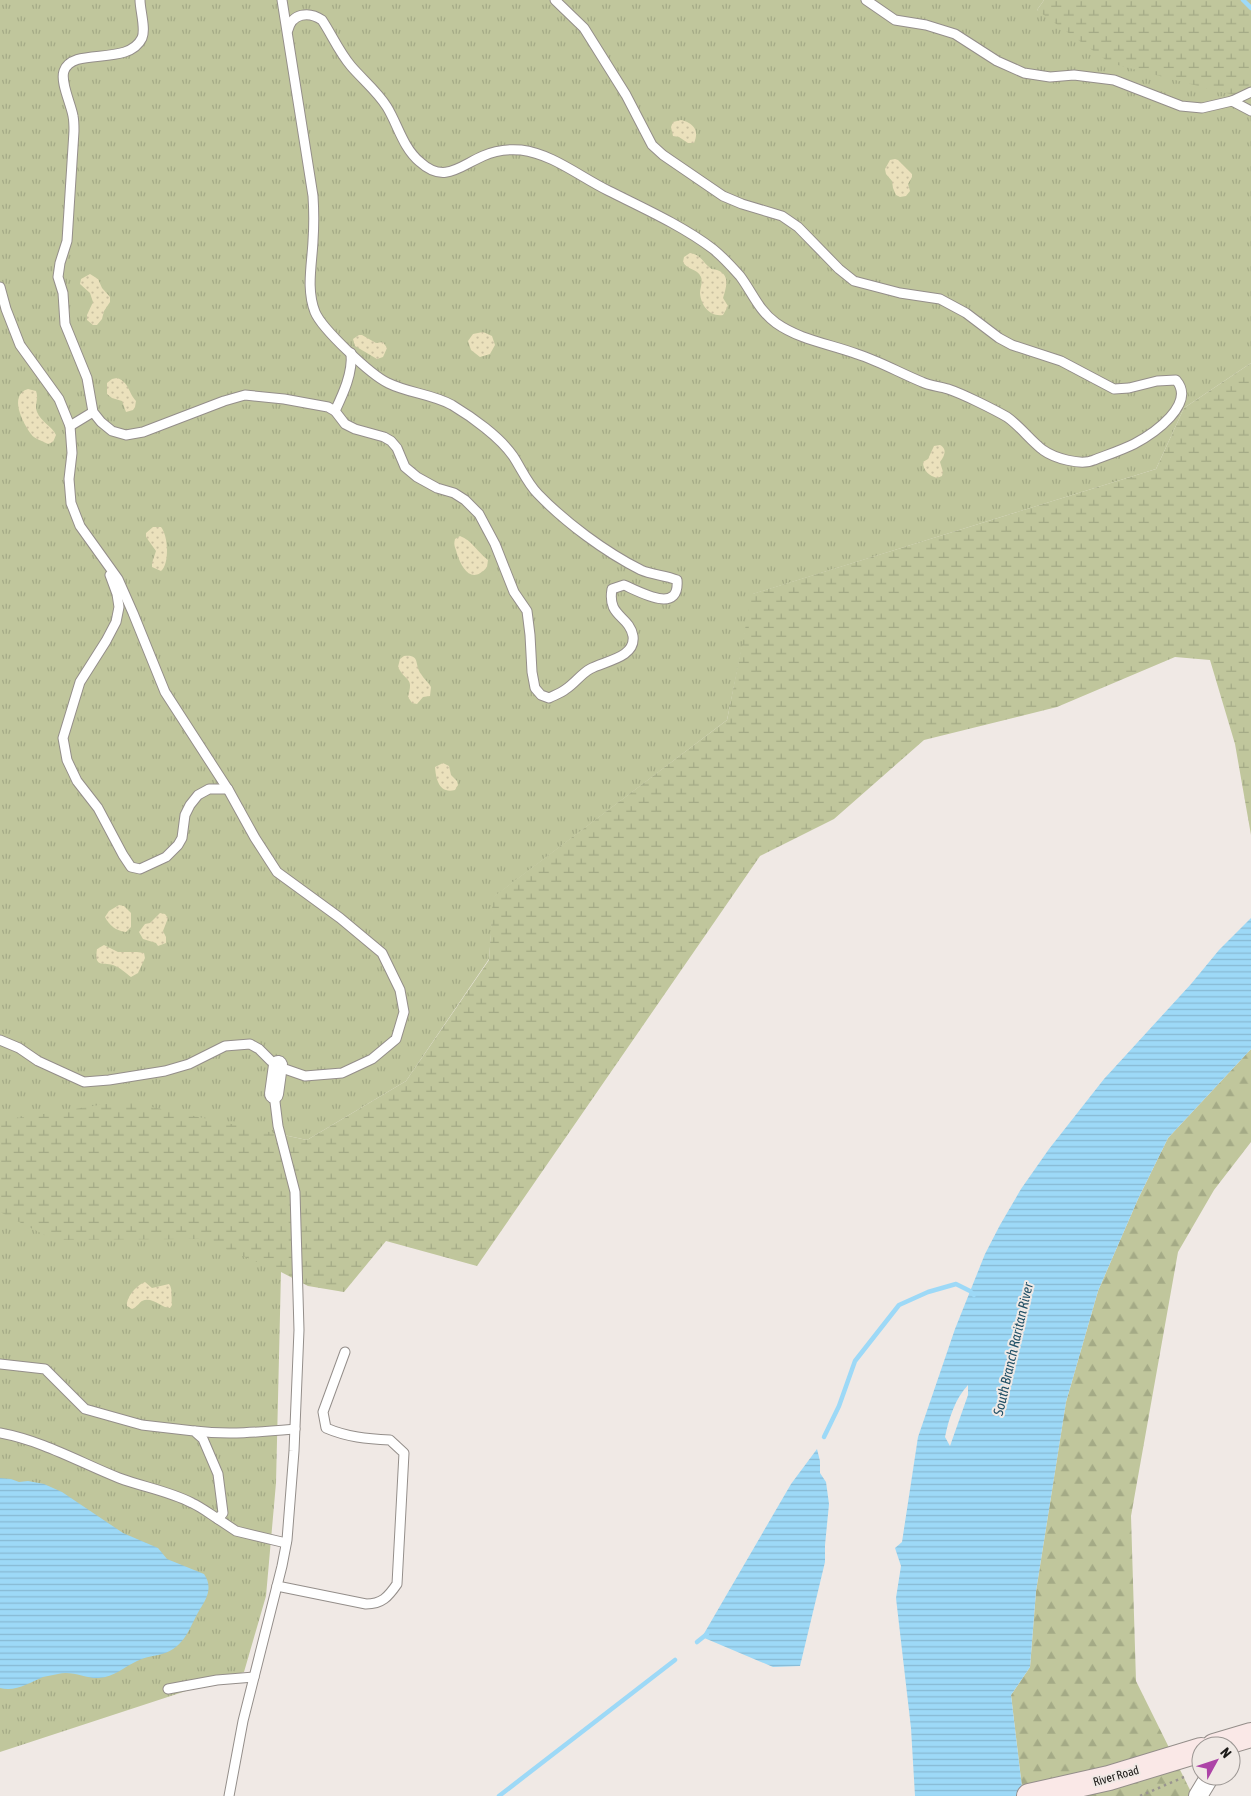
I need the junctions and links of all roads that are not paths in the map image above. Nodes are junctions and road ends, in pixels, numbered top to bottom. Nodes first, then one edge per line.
1 (140, 0) edge
2 (282, 0) edge
3 (555, 0) edge
4 (866, 0) edge
5 (288, 32) junction
6 (1251, 92) edge
7 (1232, 100) junction
8 (1251, 111) edge
9 (0, 287) edge
10 (351, 353) junction
11 (335, 411) junction
12 (93, 412) junction
13 (70, 426) junction
14 (93, 544) junction
15 (228, 789) junction
16 (0, 1040) edge
17 (278, 1065) junction
18 (274, 1094) joint
19 (345, 1352) dead end
20 (0, 1364) edge
21 (295, 1429) junction
22 (194, 1431) junction
23 (0, 1433) edge
24 (218, 1519) junction
25 (286, 1543) junction
26 (277, 1586) junction
27 (254, 1677) junction
28 (168, 1689) dead end
29 (1191, 1753) edge
30 (229, 1796) edge
31 (1029, 1796) edge

1 - 12 lane
2 - 5 lane
3 - 5 lane
4 - 7 lane
5 - 10 lane
6 - 7 lane
7 - 8 lane
9 - 13 lane
10 - 11 lane
10 - 11 lane
11 - 12 lane
12 - 13 lane
13 - 14 lane
14 - 15 lane
14 - 15 lane
15 - 17 lane
16 - 17 lane
17 - 18 street
18 - 21 lane
19 - 26 lane
20 - 22 lane
21 - 22 lane
21 - 25 lane
22 - 24 lane
23 - 24 lane
24 - 25 lane
25 - 26 lane
26 - 27 lane
27 - 28 lane
27 - 30 lane
29 - 31 street, River Road

